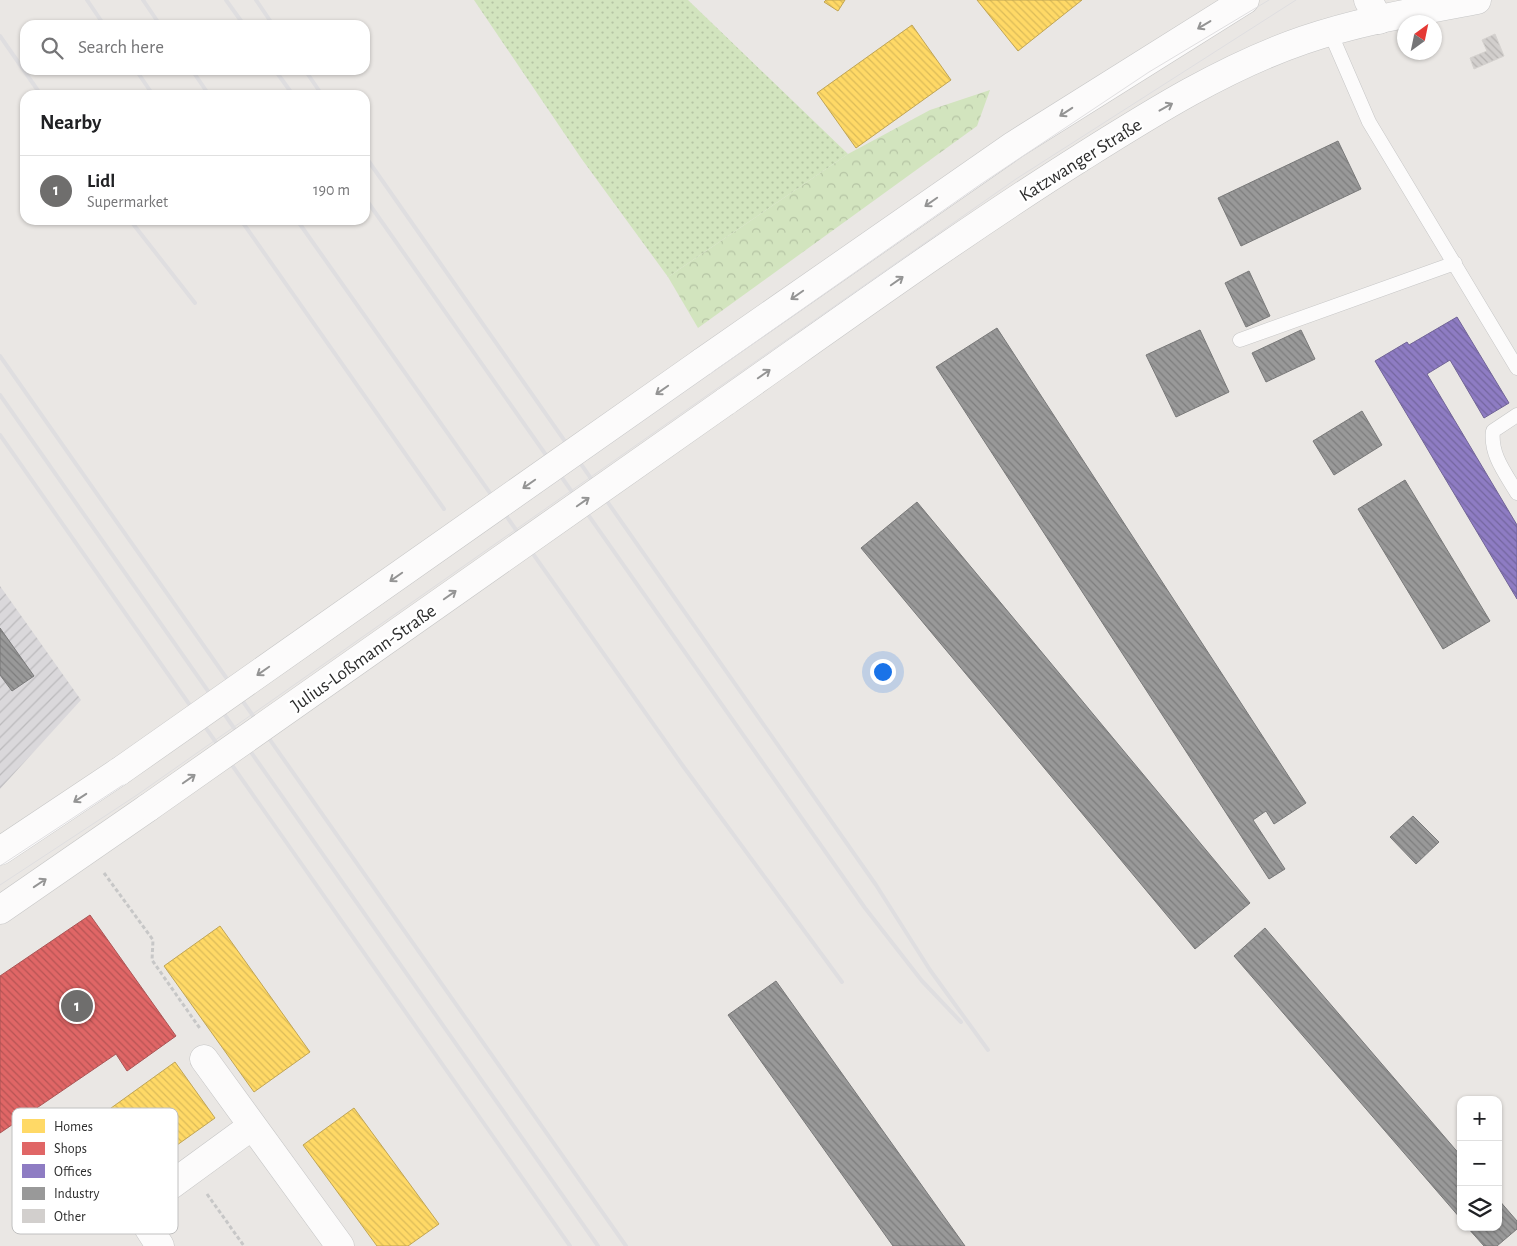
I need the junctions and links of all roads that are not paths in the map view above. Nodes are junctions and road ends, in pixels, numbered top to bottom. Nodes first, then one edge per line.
1 (1245, 0) edge
2 (1476, 0) edge
3 (1373, 10) edge
4 (1330, 32) junction
5 (1454, 263) junction
6 (1240, 340) dead end
7 (1517, 368) edge
8 (725, 402) joint
9 (1517, 415) edge
10 (1517, 493) edge
11 (0, 851) edge
12 (0, 910) edge
13 (204, 1059) road end
14 (252, 1126) junction
15 (178, 1180) edge
16 (152, 1234) edge
17 (160, 1246) edge
18 (340, 1246) edge

1 -> 11 main road, bridge
2 - 3 main road, Katzwanger Straße
3 - 4 main road, Katzwanger Straße
4 - 5 lane
8 -> 4 main road, Katzwanger Straße
5 - 6 lane
5 - 7 lane
12 -> 8 main road, Julius-Loßmann-Straße, bridge
9 - 10 lane
13 - 14 main road
14 - 15 main road
14 - 18 main road
16 - 17 main road

